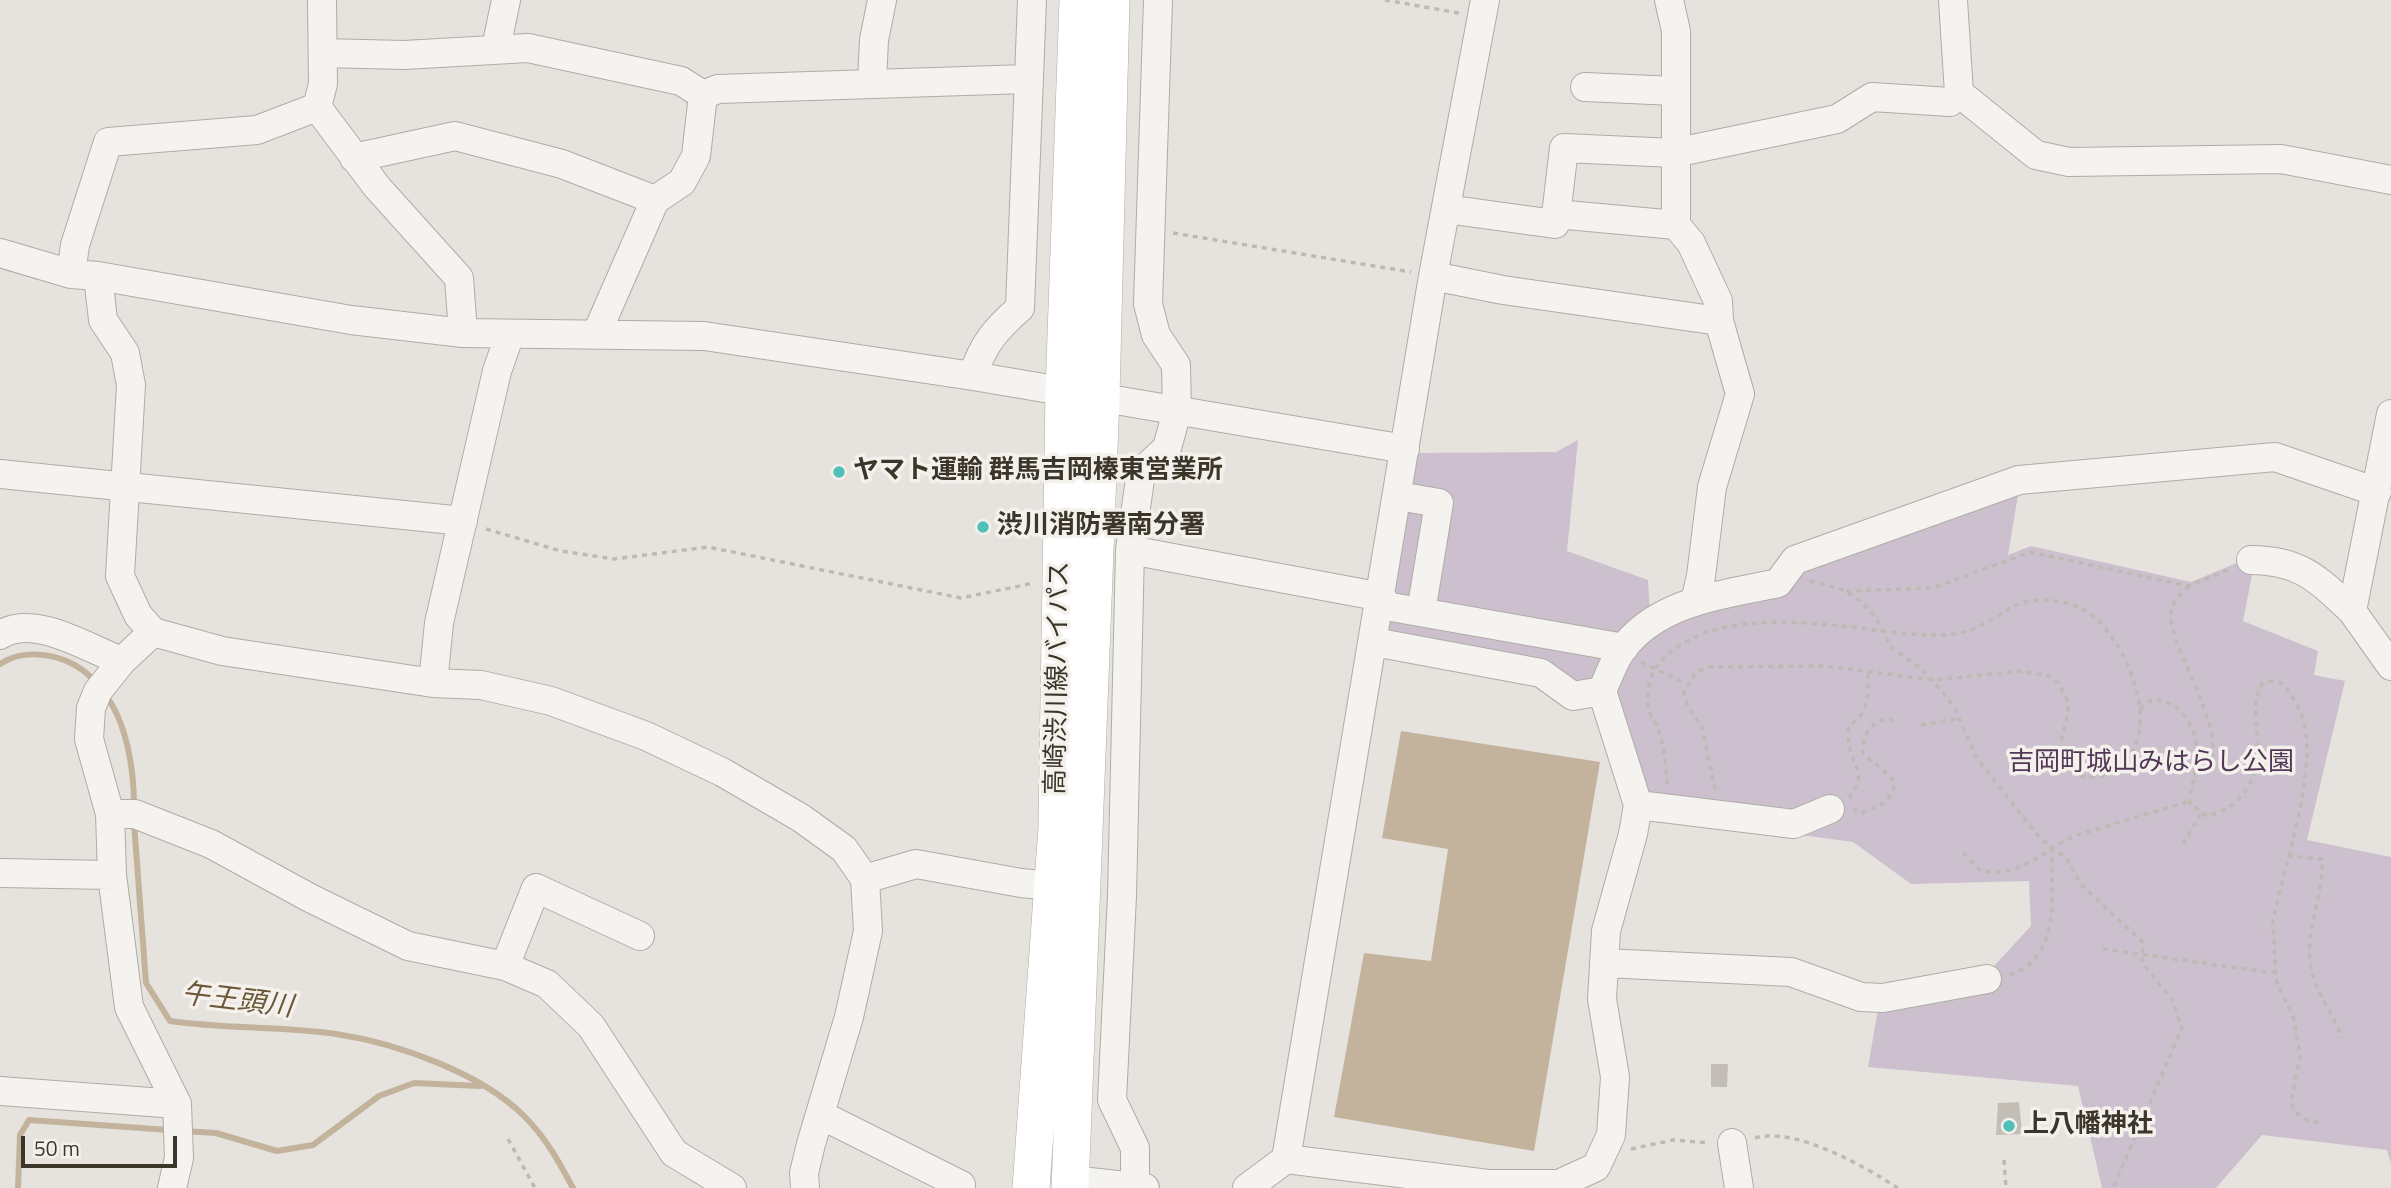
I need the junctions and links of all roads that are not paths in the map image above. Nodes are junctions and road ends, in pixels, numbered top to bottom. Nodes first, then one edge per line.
1 (322, 0) edge
2 (506, 0) edge
3 (882, 0) edge
4 (1032, 0) edge
5 (1078, 0) edge
6 (1111, 0) edge
7 (1158, 0) edge
8 (1669, 0) edge
9 (1953, 0) edge
10 (1484, 9) edge
11 (496, 48) junction
12 (323, 53) junction
13 (1027, 79) junction
14 (872, 82) junction
15 (1585, 87) dead end
16 (1675, 91) junction
17 (1959, 93) junction
18 (703, 96) junction
19 (317, 107) junction
20 (1674, 153) junction
21 (354, 158) junction
22 (2391, 180) edge
23 (654, 200) junction
24 (1446, 209) junction
25 (1556, 214) junction
26 (1676, 225) junction
27 (0, 253) edge
28 (85, 275) junction
29 (1433, 276) junction
30 (1719, 321) junction
31 (463, 333) junction
32 (509, 334) junction
33 (596, 335) junction
34 (973, 376) junction
35 (1064, 391) junction
36 (1101, 397) junction
37 (1177, 411) junction
38 (2391, 414) edge
39 (1405, 449) junction
40 (0, 474) edge
41 (124, 489) junction
42 (2377, 492) junction
43 (1398, 496) junction
44 (463, 522) junction
45 (1130, 550) junction
46 (2251, 560) road end
47 (1381, 601) junction
48 (1695, 602) junction
49 (2352, 611) junction
50 (1420, 612) junction
51 (153, 632) junction
52 (0, 635) edge
53 (1374, 642) junction
54 (1622, 650) junction
55 (122, 661) junction
56 (2391, 666) edge
57 (433, 683) junction
58 (1602, 691) junction
59 (1638, 805) junction
60 (1830, 809) dead end
61 (110, 814) junction
62 (0, 873) edge
63 (111, 875) junction
64 (865, 879) junction
65 (1053, 886) junction
66 (640, 936) dead end
67 (1604, 963) junction
68 (505, 967) junction
69 (1987, 979) road end
70 (0, 1091) edge
71 (177, 1104) junction
72 (821, 1115) junction
73 (1732, 1143) dead end
74 (1281, 1171) edge
75 (1071, 1184) edge
76 (961, 1185) dead end
77 (1140, 1187) edge
78 (172, 1188) edge
79 (732, 1188) edge
80 (805, 1188) edge
81 (1031, 1188) edge
82 (1247, 1188) edge
83 (1739, 1188) edge

1 - 12 street
2 - 11 street
3 - 14 street
4 - 13 street
5 - 35 main road, 高崎渋川線バイパス
6 - 36 main road, 高崎渋川線バイパス
7 - 37 street
8 - 16 street
9 - 17 street
10 - 24 street
11 - 12 street
11 - 18 street
12 - 19 street
13 - 14 street
13 - 34 street
14 - 18 street
15 - 16 street
16 - 20 street
17 - 20 street
17 - 22 street
18 - 23 street
19 - 21 street
19 - 28 street
20 - 25 street
20 - 26 street
21 - 23 street
21 - 31 street
23 - 33 street
24 - 25 street
24 - 29 street
25 - 26 street
26 - 30 street
27 - 28 street
28 - 31 street
28 - 41 street
29 - 30 street
29 - 39 street
30 - 48 street
31 - 32 street
32 - 33 street
32 - 44 street
33 - 34 street
34 - 35 street
35 - 36 street
35 - 65 main road, 高崎渋川線バイパス
36 - 37 street
36 - 75 main road, 高崎渋川線バイパス
37 - 39 street
37 - 45 street
38 - 42 street
39 - 43 street
40 - 41 street
41 - 44 street
41 - 51 street
42 - 48 street
42 - 49 street
43 - 47 street
43 - 50 street
44 - 57 street
45 - 47 street
45 - 77 street
46 - 49 street
47 - 50 street
47 - 53 street
48 - 54 street
49 - 56 street
50 - 54 street
51 - 55 street
51 - 57 street
52 - 55 street
53 - 58 street
53 - 74 street
54 - 58 street
55 - 61 street
57 - 64 street
58 - 59 street
59 - 60 street
59 - 67 street
61 - 63 street
61 - 68 street
62 - 63 street
63 - 71 street
64 - 65 street
64 - 72 street
65 - 81 main road, 高崎渋川線バイパス
66 - 68 street
67 - 69 street
67 - 74 street
68 - 79 street
70 - 71 street
71 - 78 street
72 - 76 street
72 - 80 street
73 - 83 street
74 - 82 street
75 - 77 street

